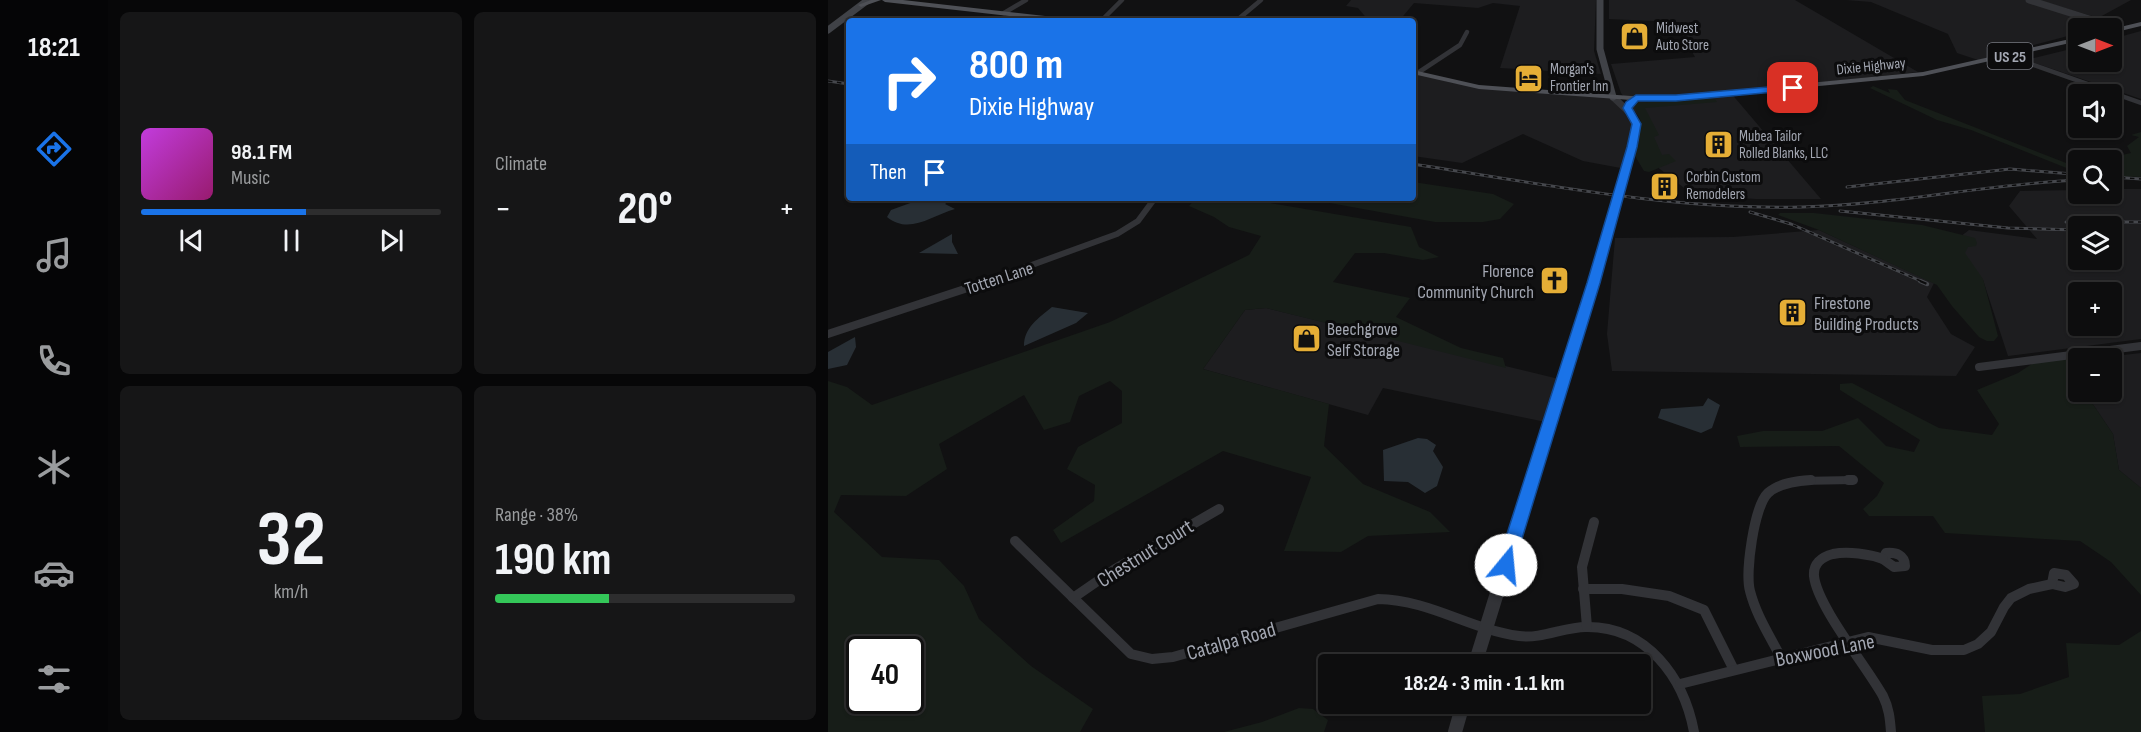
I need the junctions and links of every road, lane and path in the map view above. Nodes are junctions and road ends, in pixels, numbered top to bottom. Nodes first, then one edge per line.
1 (868, 0) edge
2 (878, 0) edge
3 (885, 0) edge
4 (1026, 0) edge
5 (1122, 0) edge
6 (1262, 0) edge
7 (1600, 0) edge
8 (2029, 0) edge
9 (861, 2) edge
10 (1004, 13) junction
11 (1046, 18) edge
12 (1104, 18) edge
13 (1240, 18) edge
14 (2086, 18) edge
15 (828, 24) edge
16 (2141, 24) edge
17 (2122, 29) edge
18 (828, 30) edge
19 (1467, 33) dead end
20 (2068, 42) edge
21 (2008, 57) junction
22 (1416, 73) edge
23 (1416, 74) edge
24 (1610, 87) junction
25 (1597, 96) junction
26 (1613, 97) junction
27 (1636, 98) junction
28 (2141, 103) edge
29 (1627, 108) junction
30 (1153, 201) edge
31 (828, 334) edge
32 (2141, 346) edge
33 (1979, 367) dead end
34 (1853, 480) dead end
35 (1218, 509) dead end
36 (1594, 522) dead end
37 (1015, 541) dead end
38 (1883, 559) dead end
39 (2052, 584) dead end
40 (1583, 589) junction
41 (1073, 598) junction
42 (1486, 627) junction
43 (1587, 627) junction
44 (1848, 641) junction
45 (1478, 654) edge
46 (1781, 658) junction
47 (1734, 670) junction
48 (1680, 684) junction
49 (1460, 714) edge
50 (1455, 732) edge
51 (1694, 732) edge
52 (1891, 732) edge

1 - 9 main road
2 - 9 main road
3 - 10 main road
4 - 10 street
5 - 12 street
6 - 13 street
7 - 24 main road
8 - 14 street
9 - 15 main road
9 - 18 main road
10 - 11 main road
16 - 17 main road
19 - 22 street
20 - 21 main road, Dixie Highway / US 25
21 - 27 main road, Dixie Highway / US 25
21 - 28 street
23 - 25 main road, Dixie Highway / US 25
24 - 25 main road
24 - 26 main road
25 - 26 main road, Dixie Highway / US 25
26 - 27 main road, Dixie Highway / US 25
26 - 29 street
27 - 29 main road
29 - 42 street, bridge
30 - 31 street, Totten Lane
32 - 33 street
34 - 46 street
35 - 41 street, Chestnut Court
36 - 40 street
37 - 41 street, Catalpa Road
38 - 44 street
39 - 44 street, Boxwood Lane
40 - 43 street
40 - 47 street
41 - 42 street, Catalpa Road
42 - 43 street, Catalpa Road
42 - 45 street
43 - 48 street, Catalpa Road
44 - 46 street, Boxwood Lane
44 - 52 street
46 - 47 street, Boxwood Lane
47 - 48 street, Boxwood Lane
48 - 51 street
49 - 50 street

